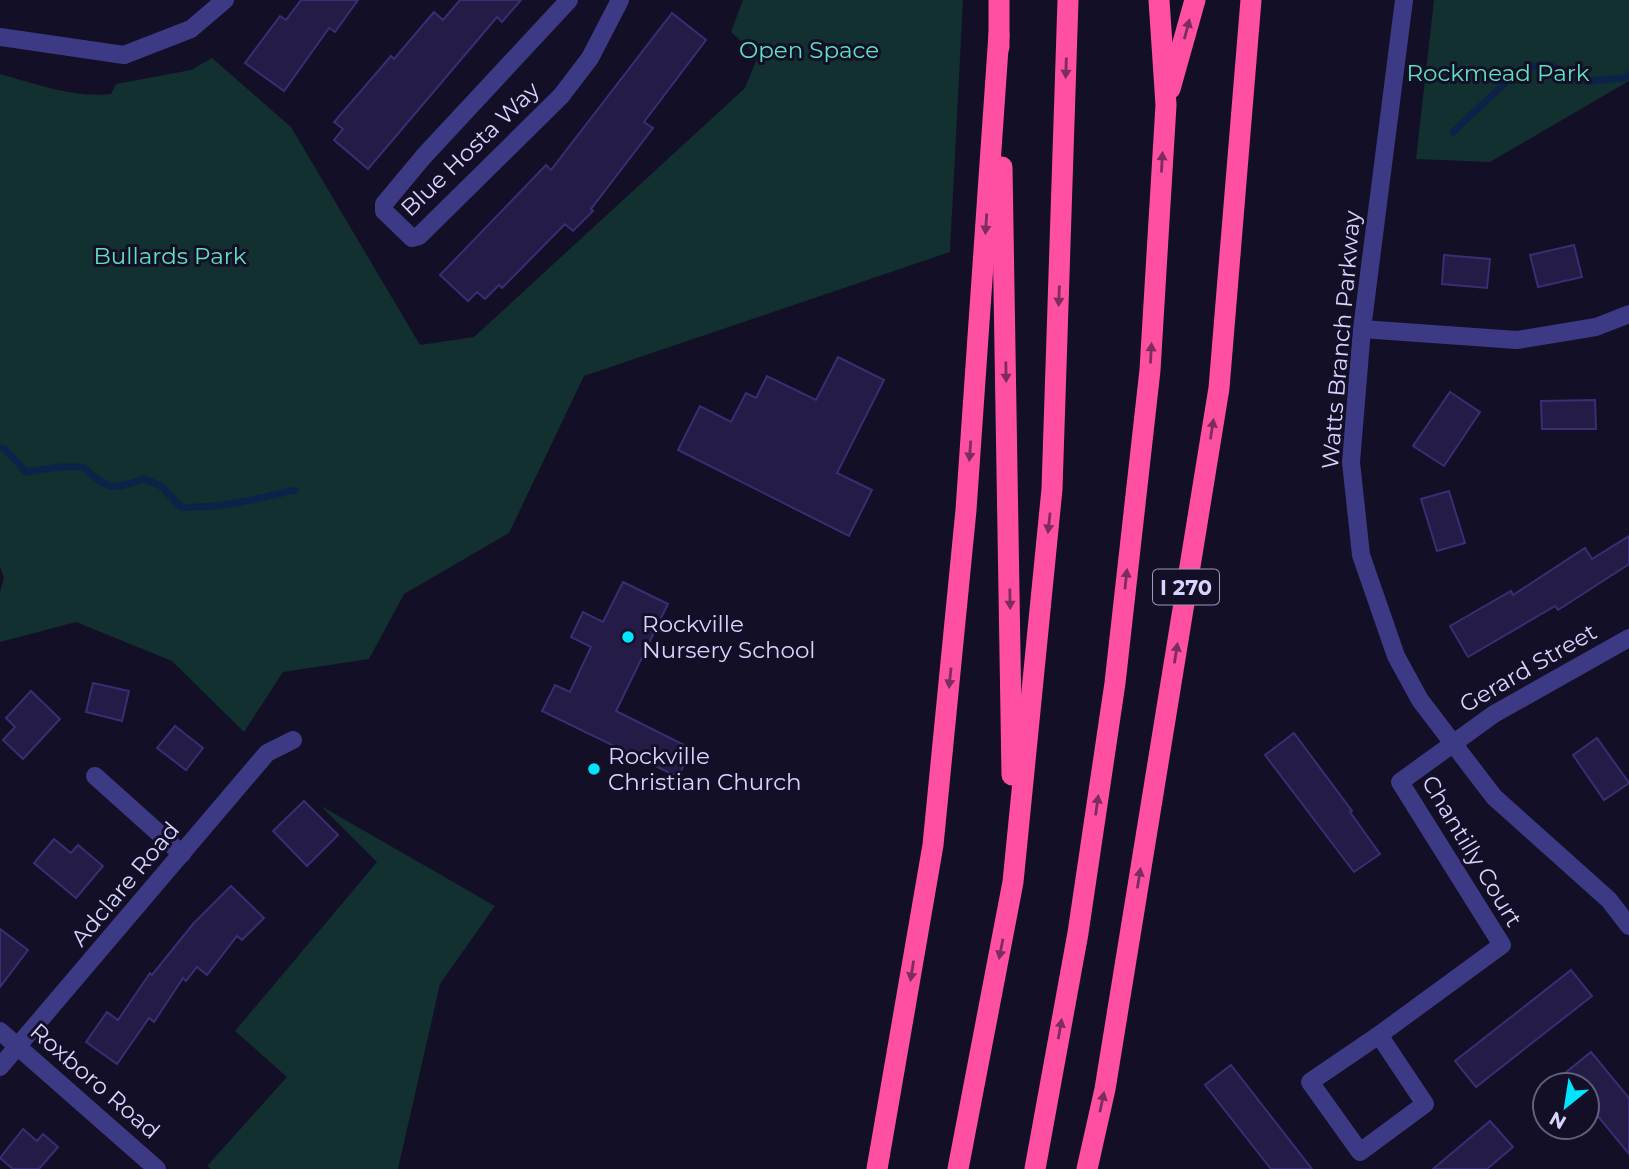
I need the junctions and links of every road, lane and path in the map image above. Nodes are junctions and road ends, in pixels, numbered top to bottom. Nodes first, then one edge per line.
1 (225, 0) edge
2 (569, 0) edge
3 (620, 0) edge
4 (999, 0) edge
5 (1068, 0) edge
6 (1159, 0) edge
7 (1195, 0) edge
8 (1251, 0) edge
9 (1404, 0) edge
10 (999, 34) junction
11 (0, 37) edge
12 (1166, 105) junction
13 (1629, 314) edge
14 (1362, 329) junction
15 (1629, 638) edge
16 (293, 740) dead end
17 (1453, 742) junction
18 (95, 776) dead end
19 (182, 854) junction
20 (1013, 882) junction
21 (1629, 926) edge
22 (0, 1031) edge
23 (1379, 1034) junction
24 (18, 1047) junction
25 (0, 1067) edge
26 (889, 1109) junction
27 (157, 1169) edge
28 (867, 1169) edge
29 (877, 1169) edge
30 (958, 1169) edge
31 (1035, 1169) edge
32 (1087, 1169) edge

1 - 11 street
2 - 3 street, Blue Hosta Way
4 - 10 highway
5 -> 20 highway
6 - 12 highway, I 270
12 -> 7 highway
32 -> 8 highway, I 270
9 - 14 street, Watts Branch Parkway
10 -> 20 highway
10 -> 26 highway
31 -> 12 highway, I 270
13 - 14 street
14 - 17 street, Watts Branch Parkway
15 - 17 street, Gerard Street
16 - 19 street, Adclare Road
17 - 21 street, Watts Branch Parkway
17 - 23 street, Chantilly Court
18 - 19 street
19 - 24 street, Adclare Road
20 -> 30 highway
22 - 24 street, Roxboro Road
23 - 23 street
24 - 25 street, Adclare Road
24 - 27 street, Roxboro Road
26 - 28 highway
26 - 29 highway

